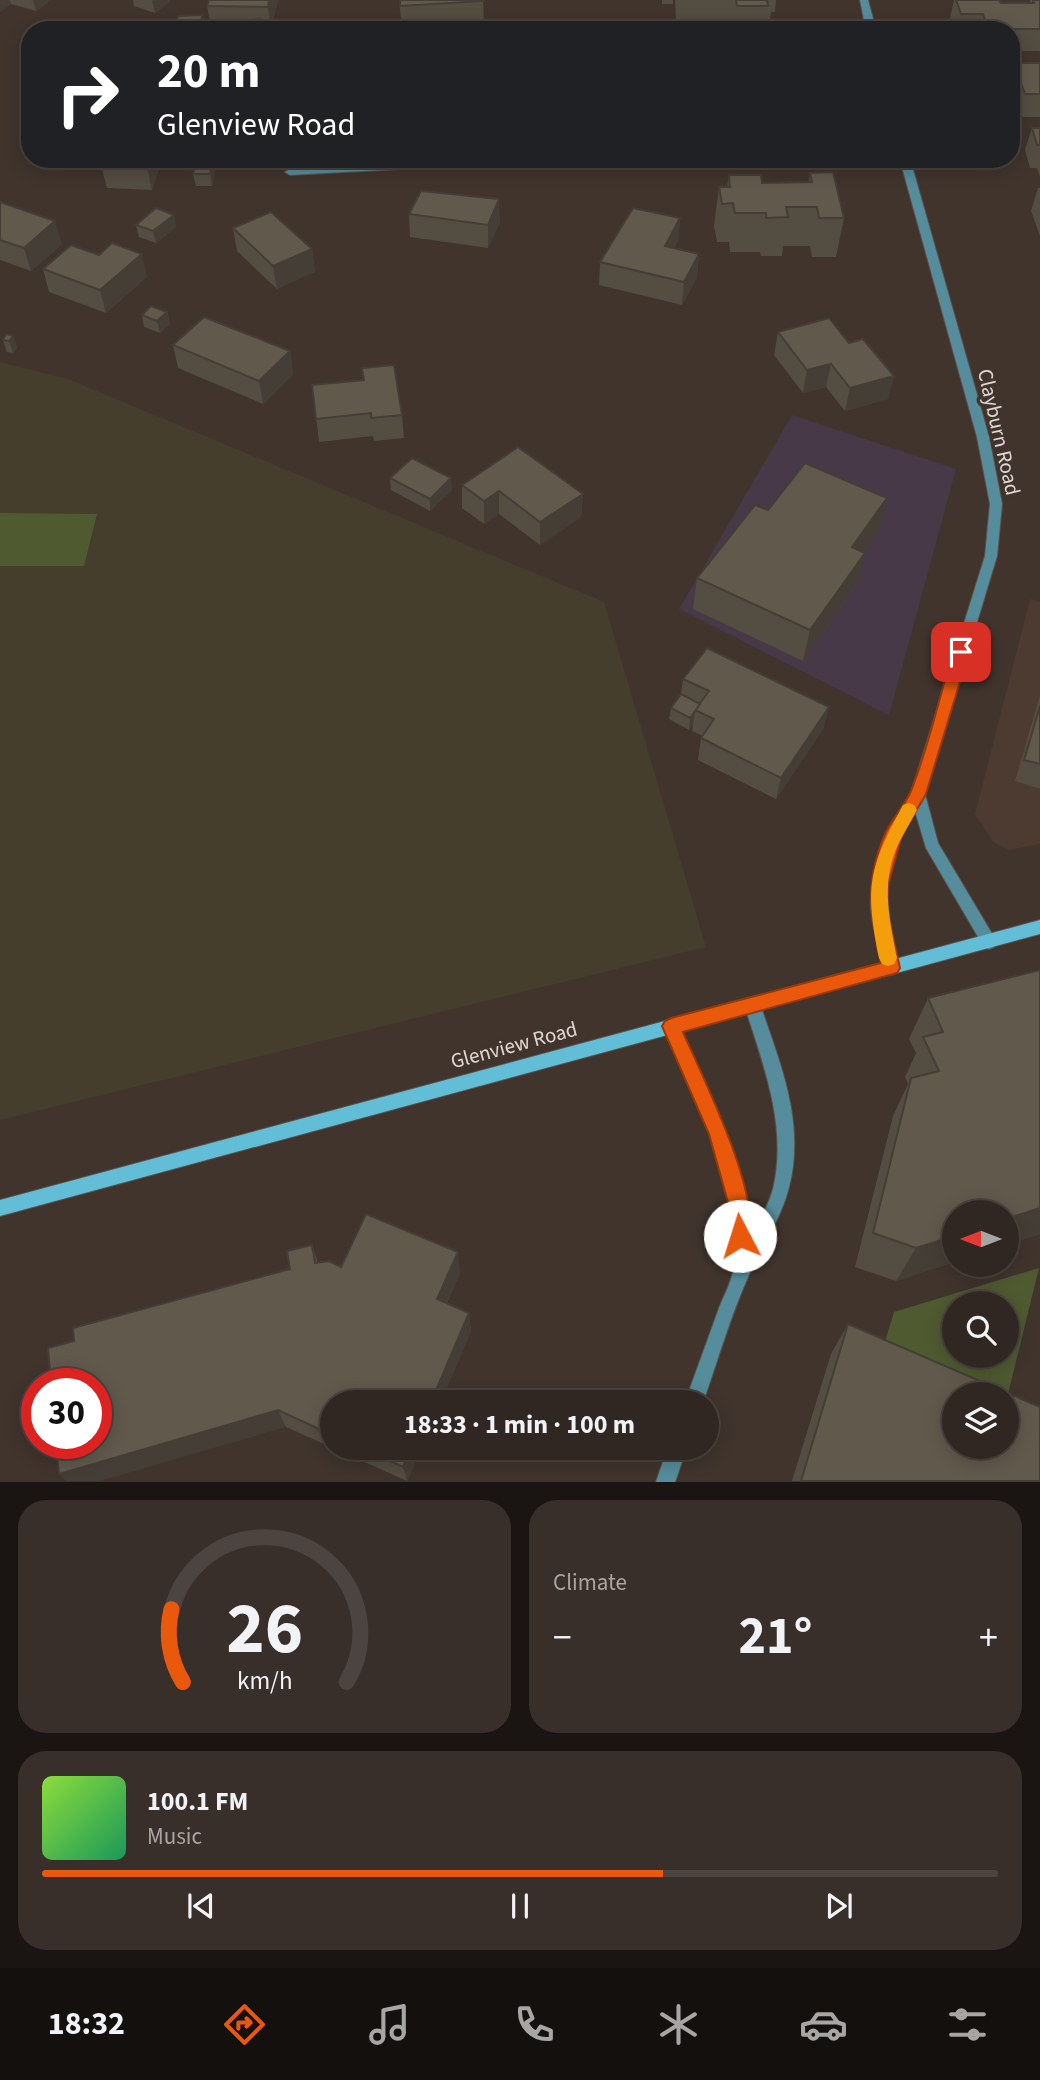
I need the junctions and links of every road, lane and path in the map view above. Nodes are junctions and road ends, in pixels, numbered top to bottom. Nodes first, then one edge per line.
1 (864, 0) edge
2 (870, 21) edge
3 (364, 168) edge
4 (907, 168) edge
5 (290, 172) dead end
6 (918, 794) junction
7 (1040, 927) edge
8 (989, 942) junction
9 (891, 968) junction
10 (752, 1004) junction
11 (671, 1026) junction
12 (0, 1208) edge
13 (741, 1272) junction
14 (698, 1390) edge
15 (673, 1460) edge
16 (665, 1482) edge

1 - 2 street
3 - 5 street
4 - 6 street, Clayburn Road
6 - 8 street
6 - 9 street, Clayburn Road
7 - 8 main road, Glenview Road
8 - 9 main road, Glenview Road
9 - 10 main road, Glenview Road
10 - 11 main road, Glenview Road
10 - 13 street
11 - 12 main road, Glenview Road
11 - 13 street
13 - 14 street
15 - 16 street

